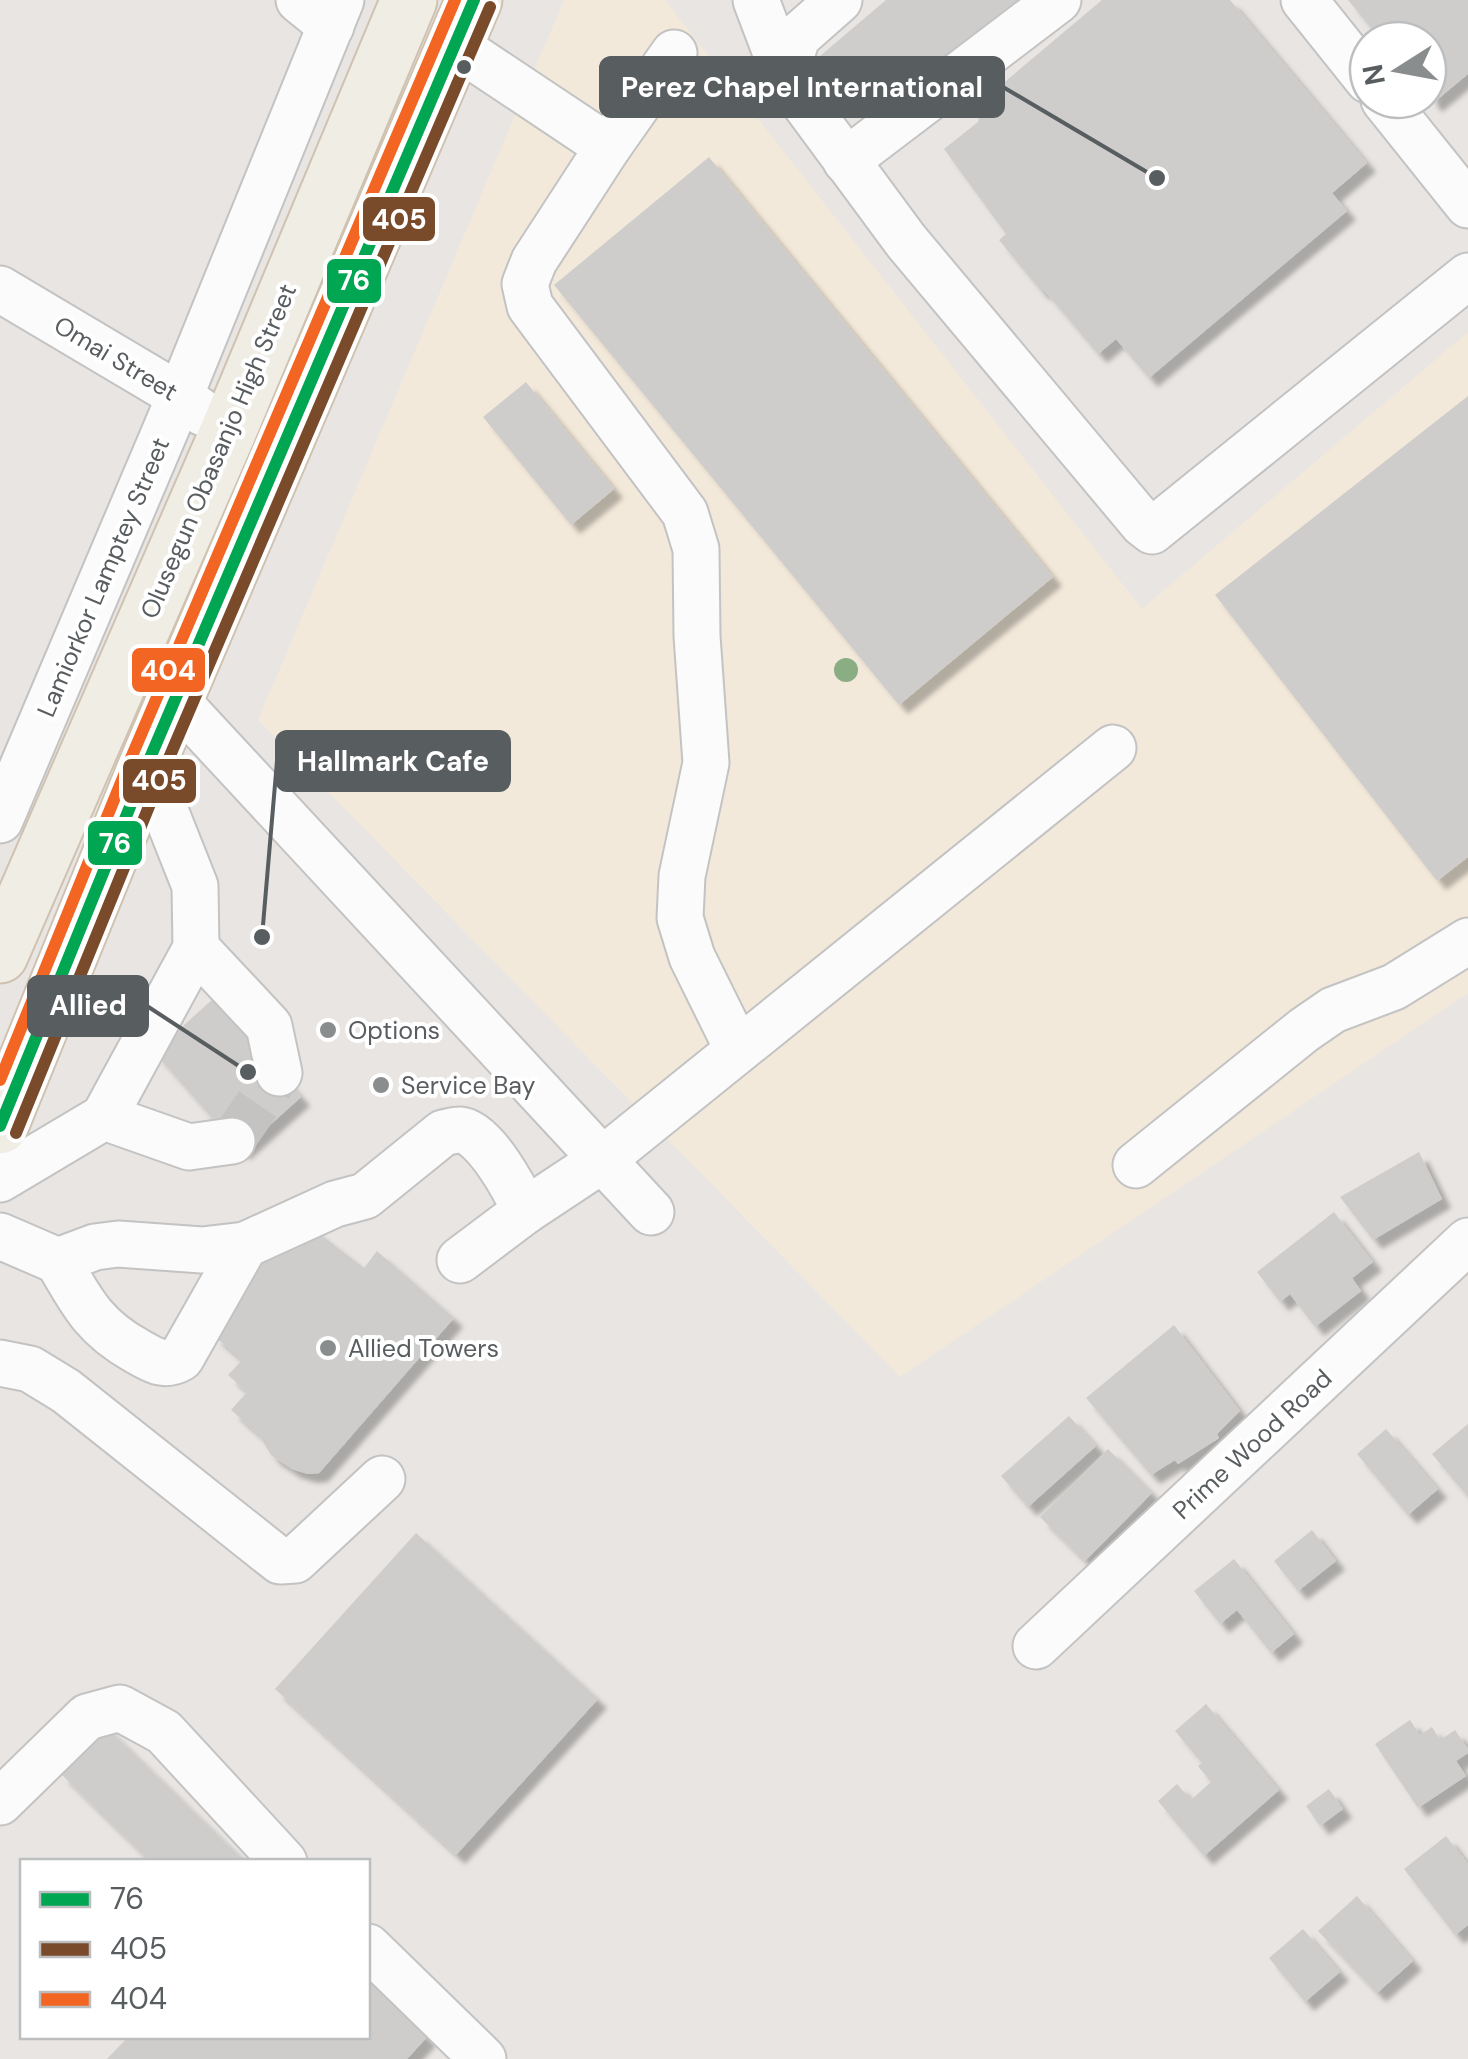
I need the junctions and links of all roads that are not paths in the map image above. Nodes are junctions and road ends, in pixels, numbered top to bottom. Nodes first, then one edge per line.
1 (408, 0) edge
2 (756, 0) edge
3 (838, 0) edge
4 (1058, 0) edge
5 (1304, 0) edge
6 (324, 9) edge
7 (465, 22) edge
8 (674, 53) dead end
9 (1348, 55) edge
10 (785, 77) junction
11 (1400, 120) edge
12 (608, 146) junction
13 (846, 161) junction
14 (1468, 205) edge
15 (1468, 276) edge
16 (0, 289) edge
17 (180, 396) junction
18 (228, 432) junction
19 (176, 700) junction
20 (1114, 748) dead end
21 (148, 765) junction
22 (0, 820) edge
23 (1468, 941) edge
24 (196, 948) junction
25 (0, 955) edge
26 (738, 1050) junction
27 (279, 1073) dead end
28 (104, 1117) junction
29 (0, 1126) edge
30 (232, 1140) dead end
31 (602, 1160) junction
32 (1136, 1165) dead end
33 (0, 1179) edge
34 (526, 1211) junction
35 (651, 1212) dead end
36 (0, 1236) edge
37 (1468, 1241) edge
38 (245, 1245) junction
39 (460, 1260) dead end
40 (58, 1261) junction
41 (0, 1362) edge
42 (382, 1479) dead end
43 (1036, 1646) dead end
44 (0, 1802) edge
45 (281, 1859) edge
46 (370, 1949) edge
47 (466, 2053) edge

1 - 18 main road, Olusegun Obasanjo High Street
2 - 10 street
3 - 10 street
4 - 13 street
5 - 9 street
6 - 17 street, Lamiorkor Lamptey Street
7 - 12 street
7 - 19 main road
8 - 12 street
10 - 13 street
11 - 14 street
12 - 26 street
13 - 15 street
16 - 17 street, Omai Street
17 - 18 street, Omai Street
17 - 22 street, Lamiorkor Lamptey Street
18 - 25 main road, Olusegun Obasanjo High Street
19 - 21 main road
19 - 31 street
20 - 26 street
21 - 24 street
21 - 29 main road
23 - 32 street
24 - 27 street
24 - 28 street
26 - 31 street
28 - 30 street
28 - 33 street
31 - 34 street
31 - 35 street
34 - 38 street
34 - 39 street
36 - 40 street
37 - 43 street, Prime Wood Road
38 - 40 street
38 - 40 street
41 - 42 street
44 - 45 street
46 - 47 street

